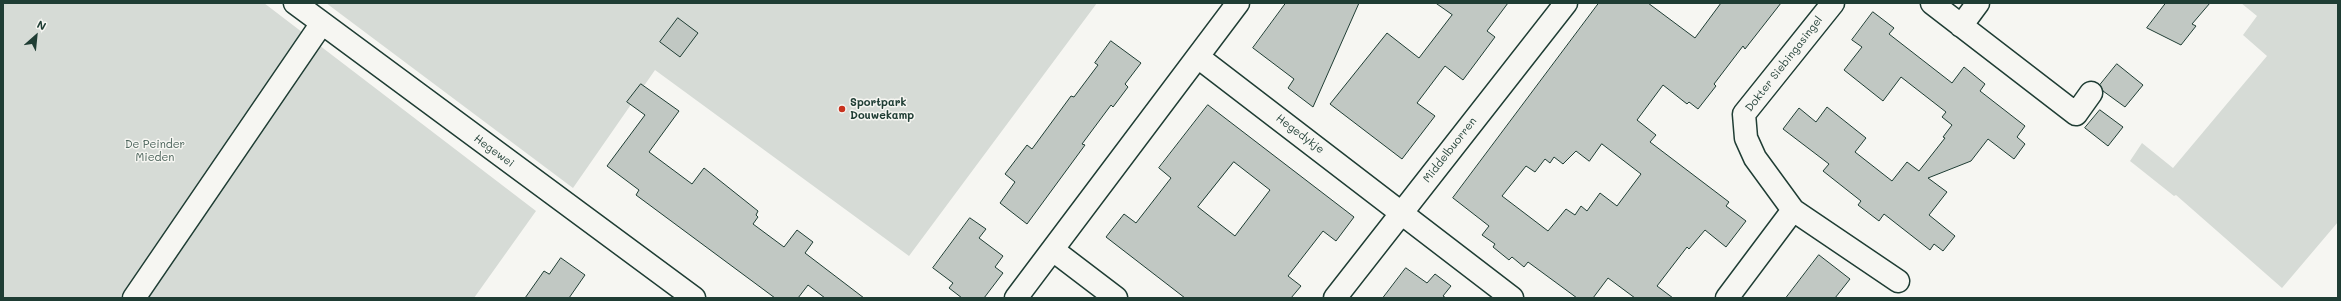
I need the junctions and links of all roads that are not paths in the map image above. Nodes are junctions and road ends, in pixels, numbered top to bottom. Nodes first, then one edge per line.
1 (295, 3) edge
2 (1238, 3) edge
3 (1566, 3) edge
4 (1833, 3) edge
5 (1932, 3) edge
6 (1978, 3) edge
7 (322, 23) junction
8 (1961, 26) junction
9 (1198, 57) junction
10 (2091, 93) dead end
11 (1793, 210) junction
12 (1402, 212) junction
13 (1053, 250) junction
14 (1898, 281) dead end
15 (134, 298) edge
16 (694, 298) edge
17 (1016, 298) edge
18 (1116, 298) edge
19 (1335, 298) edge
20 (1512, 298) edge
21 (1727, 298) edge

1 - 7 street, Hegewei
2 - 9 street
3 - 12 street, Middelbuorren
4 - 11 street, Dokter Siebingasingel
5 - 8 street
6 - 8 street
7 - 15 street
7 - 16 street, Hegewei
8 - 10 street
9 - 12 street, Hegedykje
9 - 13 street
11 - 14 street, Dokter Siebingasingel
11 - 21 street
12 - 19 street, Middelbuorren
12 - 20 street
13 - 17 street
13 - 18 street

